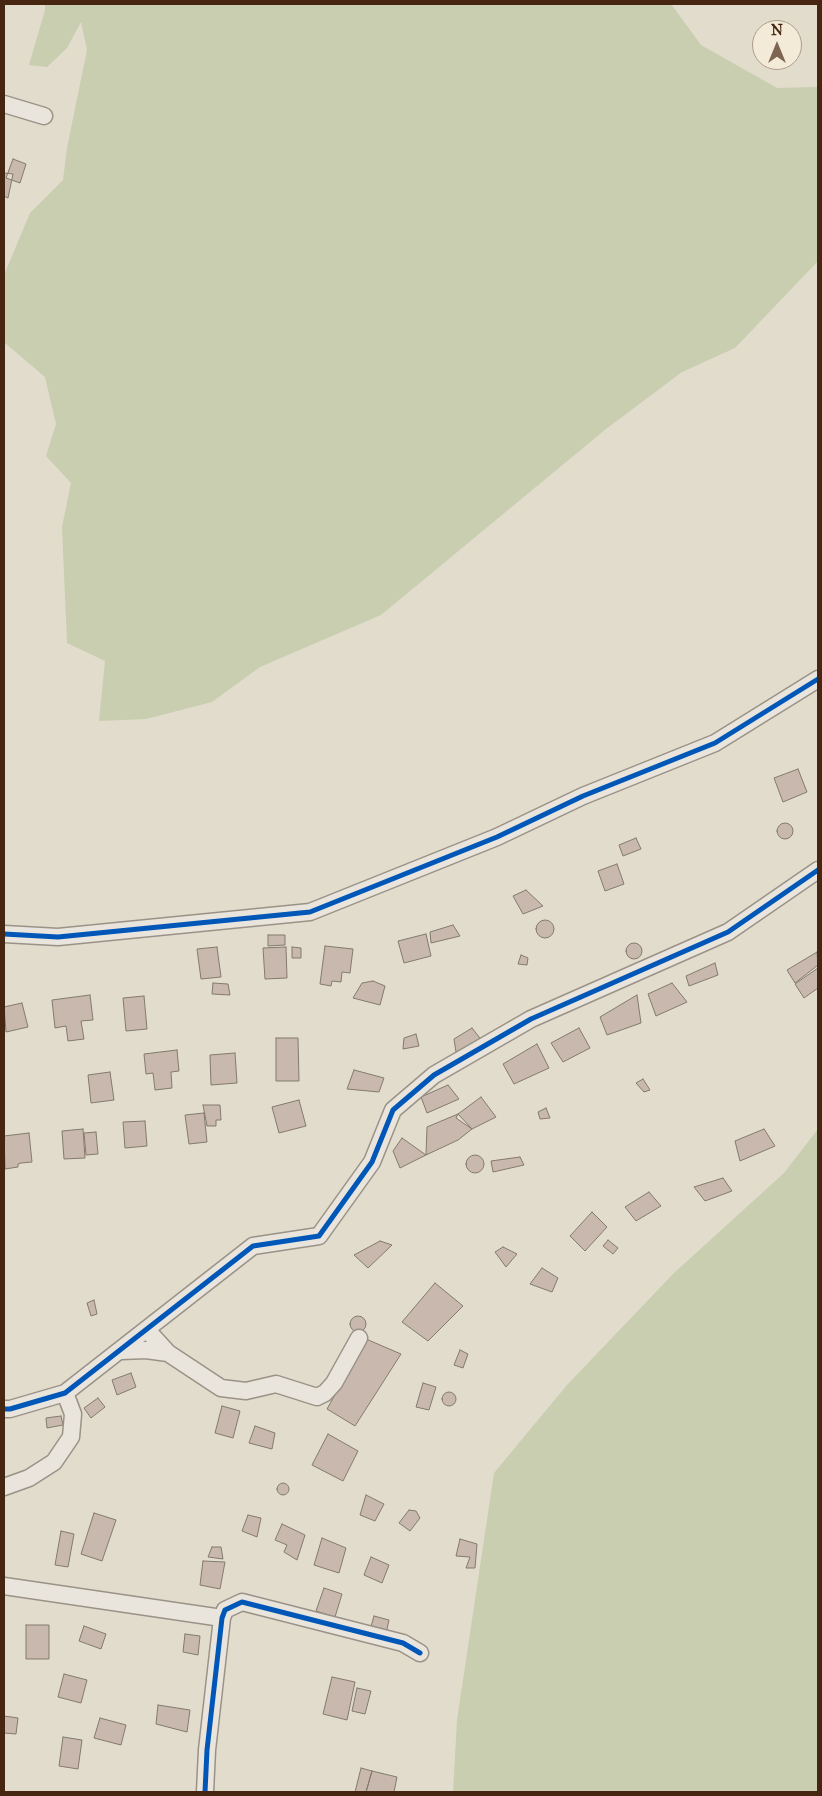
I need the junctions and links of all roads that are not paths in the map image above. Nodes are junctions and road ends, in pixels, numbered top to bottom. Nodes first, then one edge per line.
1 (4, 104) edge
2 (44, 116) dead end
3 (818, 679) edge
4 (818, 870) edge
5 (4, 934) edge
6 (147, 1330) junction
7 (359, 1338) dead end
8 (121, 1351) junction
9 (168, 1353) junction
10 (65, 1393) junction
11 (4, 1409) edge
12 (4, 1487) edge
13 (4, 1586) edge
14 (222, 1618) junction
15 (420, 1653) dead end
16 (205, 1792) edge

1 - 2 street
3 - 5 street
4 - 6 street
6 - 8 street
6 - 9 street
7 - 9 street
8 - 9 street
8 - 10 street
10 - 11 street
10 - 12 street
13 - 14 street
14 - 15 street
14 - 16 street

